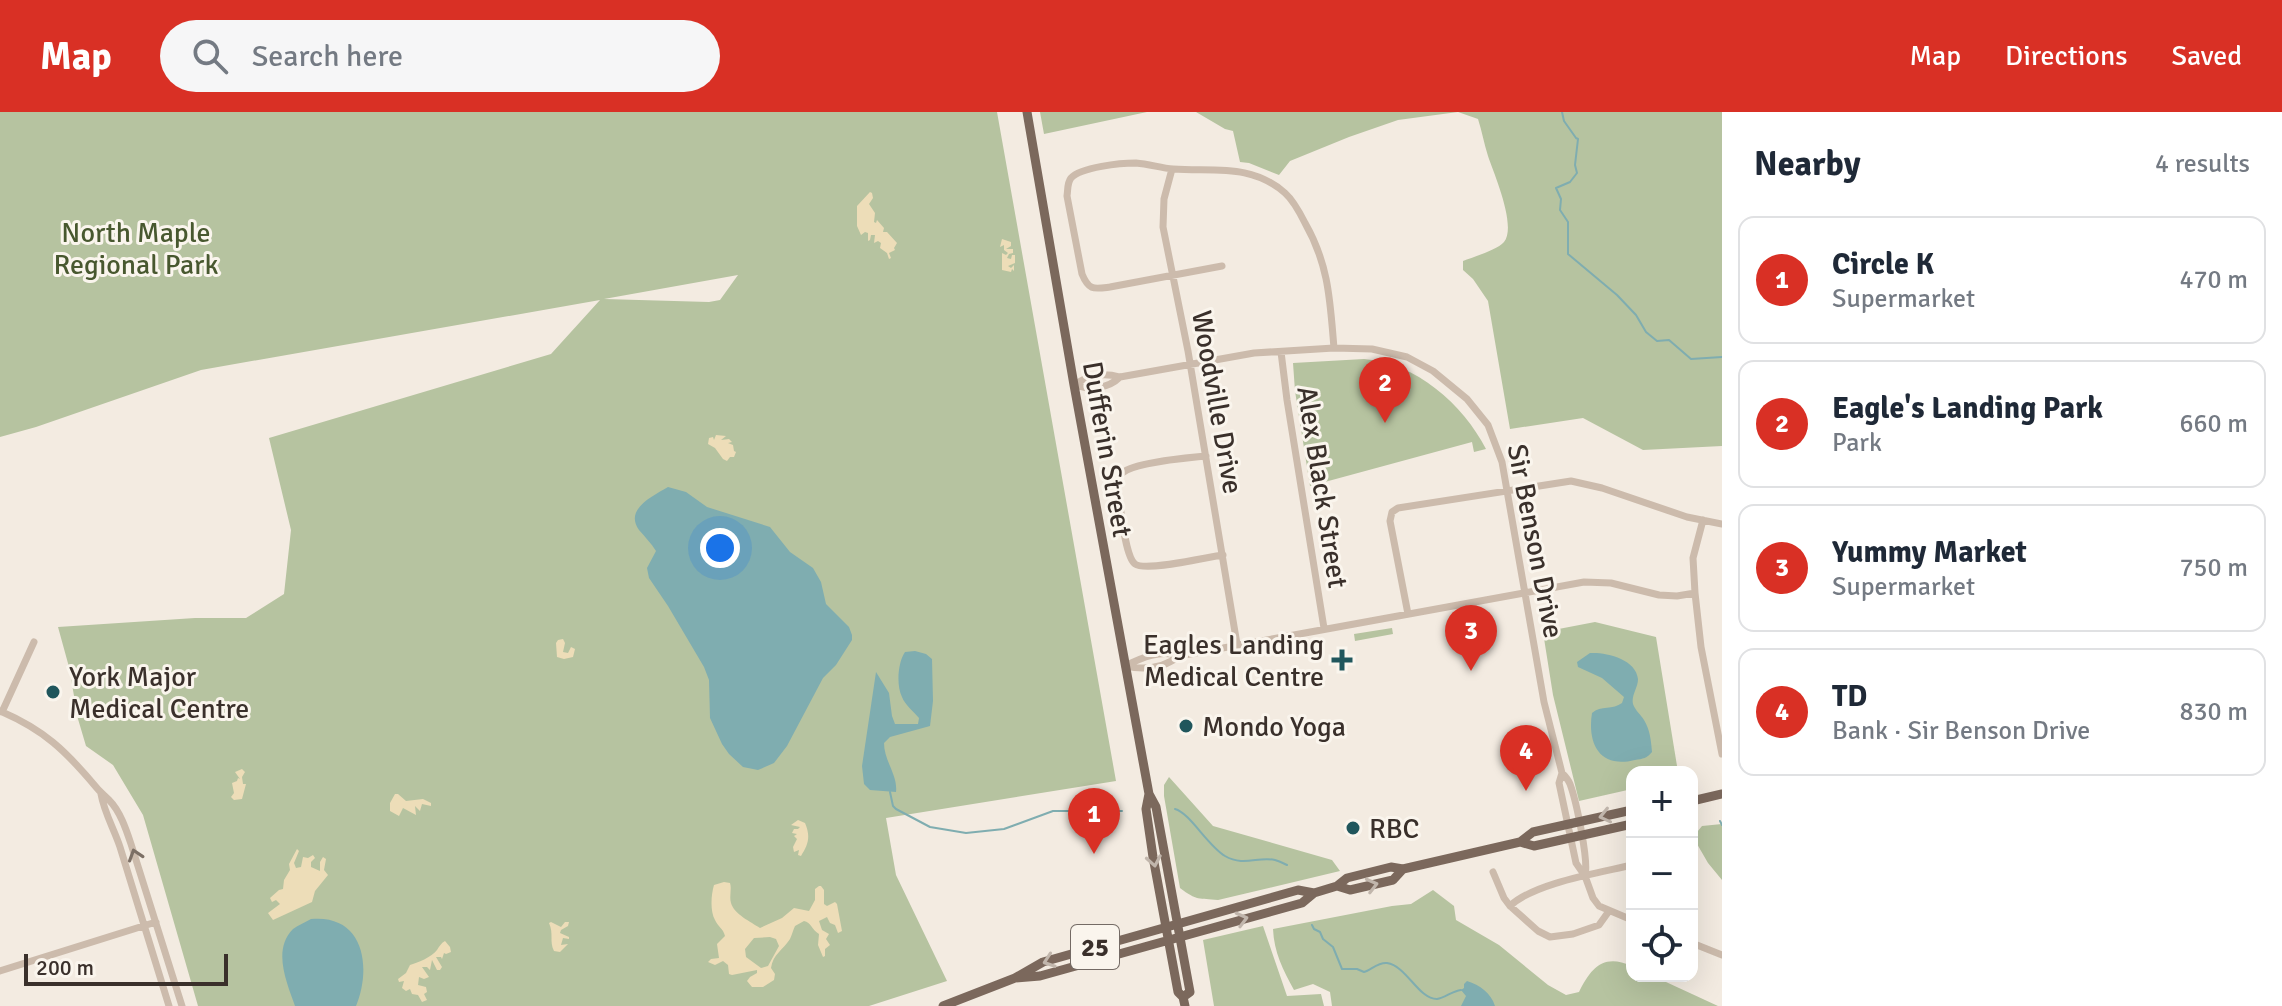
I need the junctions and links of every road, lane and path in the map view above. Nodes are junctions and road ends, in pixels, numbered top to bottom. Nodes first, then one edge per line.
1 (1027, 112) edge
2 (1172, 169) junction
3 (1222, 266) dead end
4 (1172, 275) junction
5 (1334, 348) junction
6 (1281, 352) junction
7 (1190, 365) junction
8 (1074, 385) junction
9 (1206, 456) junction
10 (1507, 491) junction
11 (1703, 520) junction
12 (1722, 524) edge
13 (1223, 555) junction
14 (1525, 593) junction
15 (1695, 593) junction
16 (1408, 614) junction
17 (1324, 628) junction
18 (34, 642) dead end
19 (1237, 644) junction
20 (1125, 666) junction
21 (1, 712) edge
22 (1722, 754) edge
23 (101, 794) junction
24 (1149, 794) junction
25 (1722, 794) edge
26 (1698, 800) edge
27 (1626, 811) edge
28 (1574, 823) junction
29 (1626, 825) edge
30 (1576, 836) junction
31 (1520, 842) junction
32 (1626, 866) edge
33 (1493, 872) dead end
34 (1585, 876) junction
35 (1314, 893) junction
36 (1510, 906) junction
37 (1609, 911) junction
38 (1626, 918) edge
39 (156, 922) junction
40 (1178, 924) junction
41 (143, 926) junction
42 (1166, 927) junction
43 (1180, 936) junction
44 (1168, 939) junction
45 (1698, 945) edge
46 (1722, 955) edge
47 (0, 971) edge
48 (1015, 978) junction
49 (1184, 1002) edge
50 (169, 1006) edge
51 (182, 1006) edge
52 (943, 1006) edge

1 - 8 main road, Dufferin Street
2 - 4 street, Woodville Drive
2 - 4 street
2 - 5 street
3 - 4 street
4 - 7 street, Woodville Drive
5 - 6 street, Sir Benson Drive
5 - 10 street, Sir Benson Drive
6 - 7 street, Sir Benson Drive
6 - 17 street, Alex Black Street
7 - 8 street, Sir Benson Drive
7 - 9 street, Woodville Drive
8 - 20 main road, Dufferin Street
9 - 13 street, Woodville Drive
9 - 13 street
10 - 11 street
10 - 14 street, Sir Benson Drive
10 - 16 street
11 - 12 street
11 - 15 street
13 - 19 street, Woodville Drive
14 - 15 street
14 - 16 street
14 - 28 street, Sir Benson Drive
15 - 22 street
16 - 17 street
17 - 19 street
18 - 21 street
19 - 20 street
20 - 24 main road, Dufferin Street
21 - 23 street
39 -> 23 street
23 - 41 street
24 - 40 main road, Dufferin Street
24 -> 42 main road, Dufferin Street
25 - 26 main road
27 -> 28 main road, 25
28 - 30 street, Sir Benson Drive
28 - 31 main road, 25
29 - 30 main road
30 - 31 main road
30 - 34 street, Sir Benson Drive
31 - 35 main road, 25
32 - 34 street
33 - 36 street
34 - 36 street
34 - 37 street, Sir Benson Drive
35 - 40 main road, 25
43 -> 35 main road, 25
36 - 37 street
37 - 38 street
39 - 41 street
39 - 51 street
40 - 42 main road, 25
40 - 43 main road, Dufferin Street
41 - 47 street
41 - 50 street
42 - 44 main road, Dufferin Street
42 -> 48 main road, 25
43 - 44 main road, 25
43 - 49 main road, Dufferin Street
44 - 48 main road, 25
44 - 49 main road, Dufferin Street
45 - 46 street
48 - 52 main road, 25

